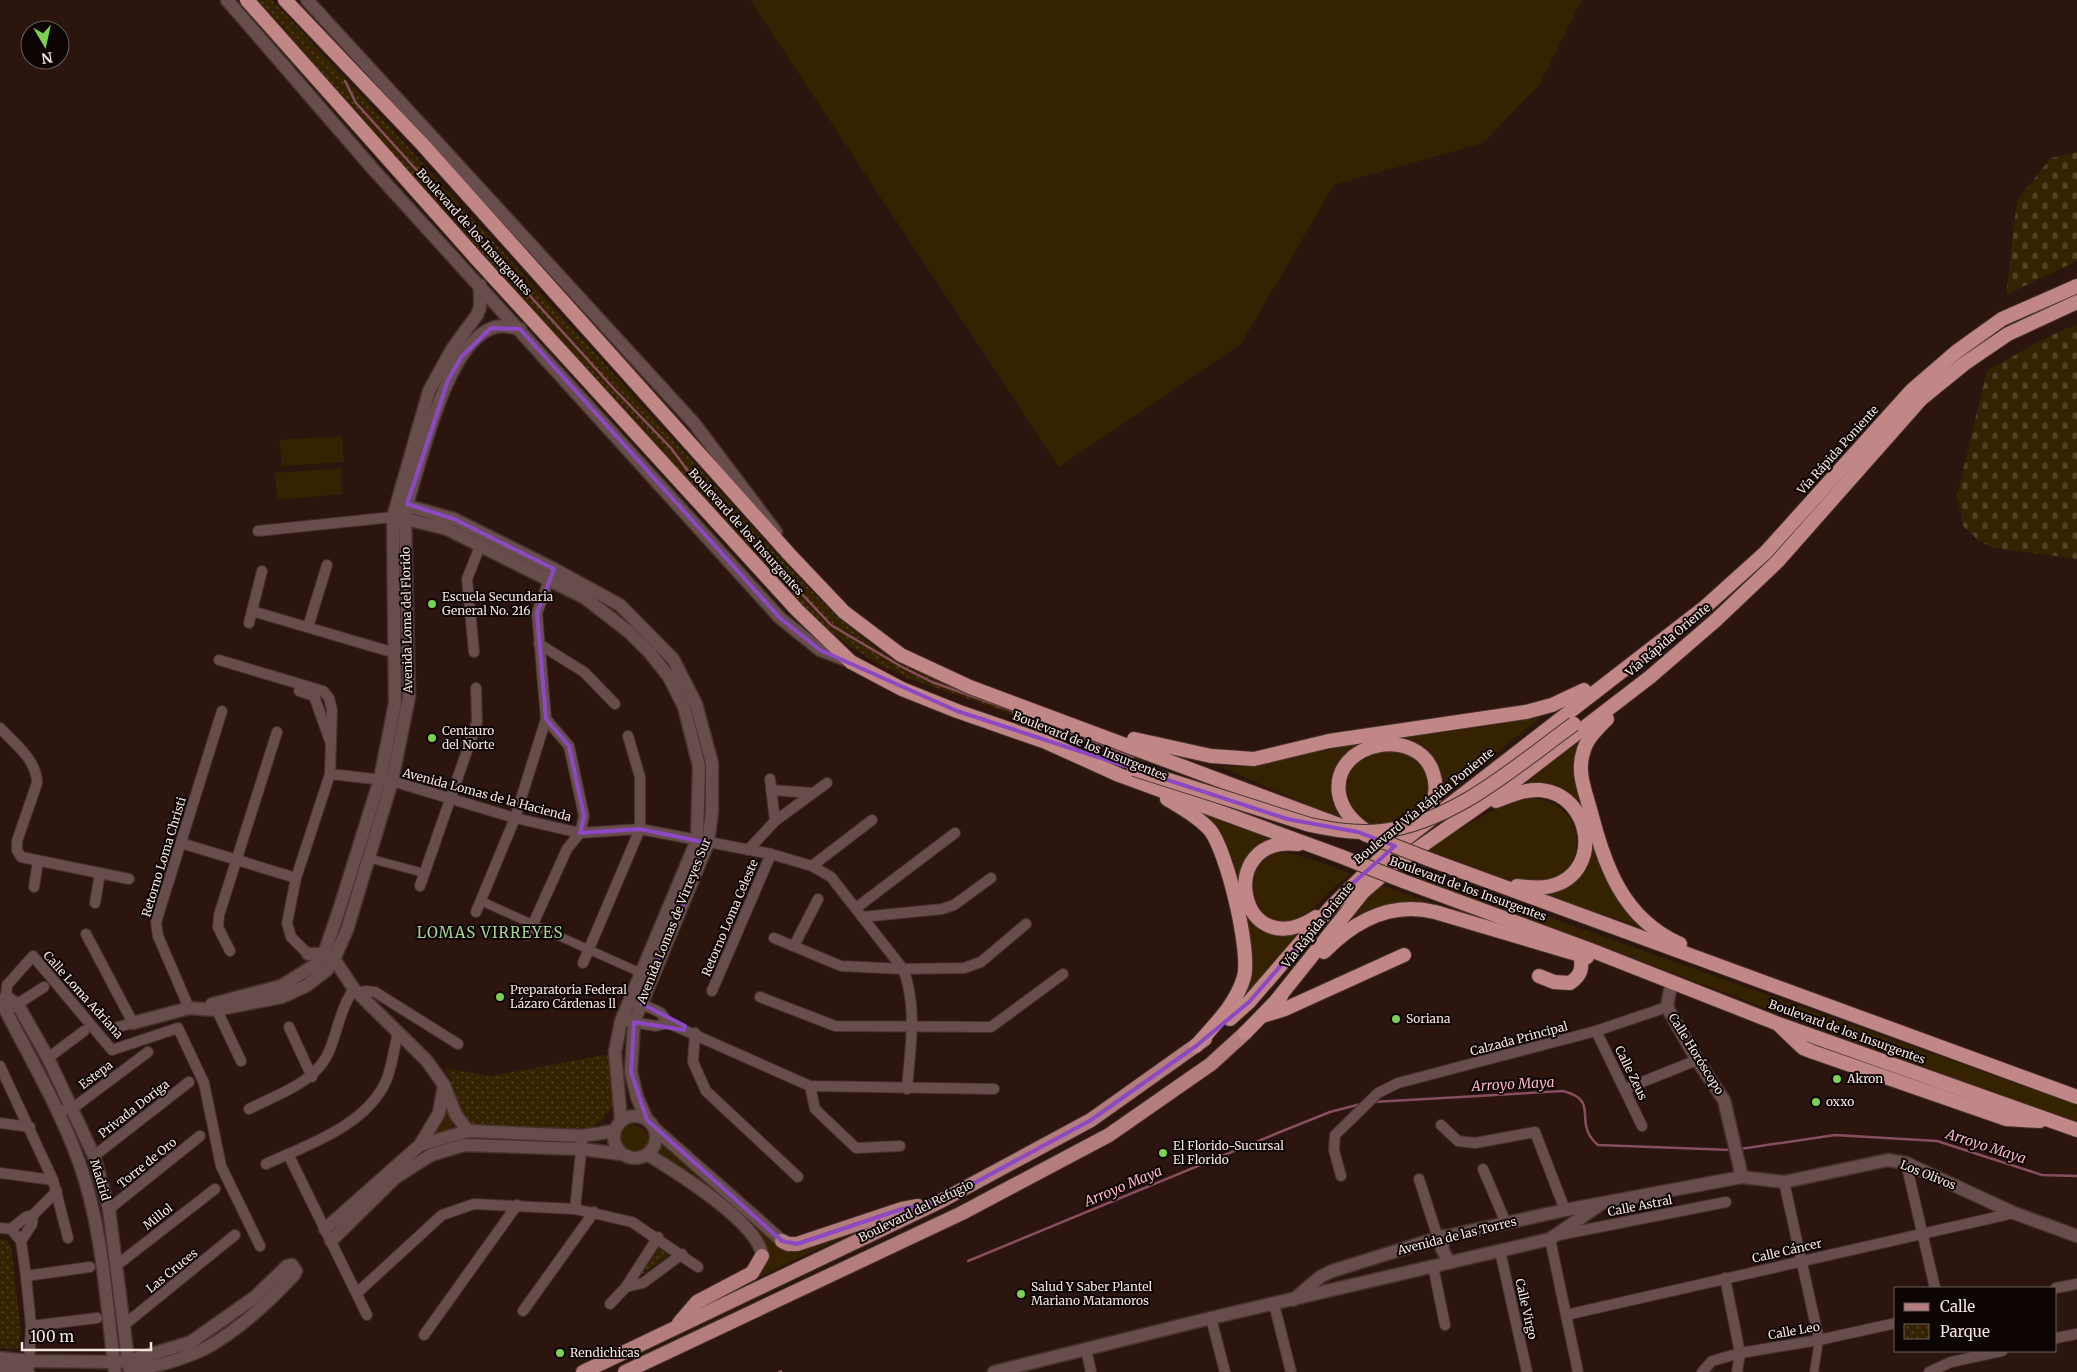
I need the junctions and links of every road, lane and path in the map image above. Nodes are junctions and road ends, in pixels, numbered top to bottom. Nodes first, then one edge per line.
1 (227, 0) edge
2 (247, 0) edge
3 (285, 0) edge
4 (307, 0) edge
5 (480, 285) junction
6 (2077, 286) edge
7 (2077, 302) edge
8 (520, 329) junction
9 (417, 452) junction
10 (400, 510) junction
11 (258, 531) dead end
12 (480, 546) junction
13 (788, 554) junction
14 (327, 565) dead end
15 (262, 571) dead end
16 (551, 574) junction
17 (252, 611) junction
18 (1716, 620) junction
19 (249, 623) dead end
20 (308, 626) junction
21 (539, 644) junction
22 (474, 652) dead end
23 (395, 653) junction
24 (1636, 658) junction
25 (851, 662) junction
26 (1650, 676) junction
27 (476, 688) dead end
28 (614, 704) dead end
29 (222, 711) dead end
30 (546, 718) junction
31 (1061, 719) junction
32 (0, 728) edge
33 (277, 732) dead end
34 (628, 736) dead end
35 (330, 741) junction
36 (1046, 742) junction
37 (330, 774) junction
38 (1119, 775) junction
39 (770, 779) dead end
40 (386, 780) junction
41 (827, 782) dead end
42 (771, 790) junction
43 (812, 793) junction
44 (451, 798) junction
45 (1472, 811) junction
46 (514, 818) junction
47 (872, 820) dead end
48 (776, 821) junction
49 (1355, 827) junction
50 (640, 829) junction
51 (955, 832) dead end
52 (580, 833) junction
53 (1403, 840) junction
54 (702, 842) junction
55 (181, 843) junction
56 (1320, 849) junction
57 (748, 850) junction
58 (771, 854) junction
59 (368, 858) junction
60 (237, 860) junction
61 (38, 861) junction
62 (812, 866) junction
63 (100, 873) junction
64 (424, 873) junction
65 (296, 878) junction
66 (991, 878) dead end
67 (129, 879) dead end
68 (1492, 882) junction
69 (420, 886) dead end
70 (34, 887) dead end
71 (818, 898) dead end
72 (481, 900) junction
73 (95, 902) dead end
74 (1331, 906) junction
75 (856, 908) junction
76 (476, 912) dead end
77 (862, 917) junction
78 (533, 923) junction
79 (1026, 924) dead end
80 (86, 934) dead end
81 (528, 935) dead end
82 (774, 938) dead end
83 (794, 946) junction
84 (589, 949) junction
85 (230, 951) dead end
86 (1404, 955) dead end
87 (1581, 955) junction
88 (311, 959) junction
89 (328, 961) junction
90 (583, 963) dead end
91 (902, 969) junction
92 (641, 972) junction
93 (1063, 974) dead end
94 (1539, 976) dead end
95 (1772, 985) junction
96 (44, 987) dead end
97 (1670, 990) junction
98 (356, 991) junction
99 (712, 991) dead end
100 (6, 997) junction
101 (760, 997) dead end
102 (636, 1001) junction
103 (1276, 1001) junction
104 (18, 1005) junction
105 (211, 1007) junction
106 (1667, 1007) junction
107 (189, 1008) junction
108 (6, 1011) junction
109 (1261, 1016) junction
110 (1230, 1019) joint
111 (1770, 1020) junction
112 (628, 1022) junction
113 (133, 1023) junction
114 (668, 1023) junction
115 (118, 1027) dead end
116 (289, 1027) dead end
117 (912, 1028) junction
118 (84, 1031) dead end
119 (1596, 1031) junction
120 (398, 1033) junction
121 (695, 1033) junction
122 (1245, 1033) joint
123 (458, 1044) dead end
124 (1196, 1046) junction
125 (148, 1052) dead end
126 (48, 1058) junction
127 (1697, 1060) junction
128 (241, 1061) dead end
129 (1, 1068) edge
130 (312, 1077) junction
131 (189, 1082) dead end
132 (444, 1085) junction
133 (810, 1086) junction
134 (907, 1089) junction
135 (1625, 1089) junction
136 (994, 1090) dead end
137 (2077, 1097) edge
138 (72, 1108) junction
139 (249, 1109) dead end
140 (57, 1111) junction
141 (621, 1120) junction
142 (0, 1123) edge
143 (651, 1124) junction
144 (1441, 1125) dead end
145 (1642, 1126) dead end
146 (30, 1127) junction
147 (2077, 1130) edge
148 (468, 1131) junction
149 (614, 1131) junction
150 (200, 1136) dead end
151 (582, 1143) junction
152 (420, 1145) junction
153 (900, 1146) dead end
154 (288, 1154) junction
155 (621, 1154) junction
156 (647, 1154) junction
157 (94, 1156) junction
158 (1906, 1163) junction
159 (266, 1164) dead end
160 (1483, 1169) dead end
161 (0, 1173) edge
162 (798, 1176) dead end
163 (1341, 1176) dead end
164 (1742, 1177) junction
165 (1419, 1179) dead end
166 (53, 1180) junction
167 (1784, 1182) junction
168 (214, 1189) dead end
169 (57, 1191) junction
170 (939, 1202) junction
171 (1726, 1202) dead end
172 (1602, 1204) junction
173 (517, 1205) junction
174 (575, 1209) junction
175 (1565, 1210) junction
176 (594, 1212) junction
177 (2014, 1213) junction
178 (110, 1214) junction
179 (34, 1215) junction
180 (96, 1222) junction
181 (1506, 1223) junction
182 (0, 1228) edge
183 (11, 1229) junction
184 (325, 1229) junction
185 (1924, 1234) junction
186 (236, 1235) dead end
187 (2077, 1236) edge
188 (1441, 1237) junction
189 (1554, 1237) junction
190 (68, 1238) dead end
191 (658, 1238) junction
192 (20, 1241) junction
193 (331, 1241) junction
194 (782, 1241) joint
195 (260, 1246) dead end
196 (1500, 1251) junction
197 (682, 1254) junction
198 (762, 1256) joint
199 (1802, 1260) junction
200 (1449, 1262) junction
201 (117, 1265) junction
202 (1433, 1266) junction
203 (90, 1267) dead end
204 (698, 1267) dead end
205 (26, 1276) junction
206 (1725, 1278) junction
207 (2077, 1284) edge
208 (626, 1287) junction
209 (1935, 1287) edge
210 (2057, 1288) edge
211 (357, 1294) junction
212 (1293, 1300) junction
213 (610, 1304) dead end
214 (1274, 1304) junction
215 (522, 1311) dead end
216 (367, 1315) dead end
217 (1566, 1315) junction
218 (97, 1318) dead end
219 (1211, 1318) junction
220 (1894, 1323) edge
221 (124, 1325) junction
222 (1445, 1325) dead end
223 (31, 1326) junction
224 (676, 1327) junction
225 (2077, 1334) edge
226 (424, 1335) dead end
227 (2057, 1338) edge
228 (1818, 1340) junction
229 (1086, 1349) junction
230 (1948, 1352) edge
231 (1997, 1352) edge
232 (1740, 1353) junction
233 (0, 1358) edge
234 (1950, 1362) junction
235 (115, 1367) edge
236 (29, 1368) edge
237 (129, 1368) edge
238 (1024, 1368) edge
239 (0, 1370) edge
240 (583, 1372) edge
241 (625, 1372) edge
242 (994, 1372) edge
243 (1091, 1372) edge
244 (1225, 1372) edge
245 (1291, 1372) edge
246 (1527, 1372) edge
247 (1578, 1372) edge
248 (1702, 1372) edge
249 (1737, 1372) edge
250 (1814, 1372) edge
251 (1929, 1372) edge

1 - 5 street
2 - 25 highway, Boulevard de los Insurgentes
3 - 13 highway, Boulevard de los Insurgentes
4 - 13 street
5 - 8 street
5 - 9 street, Avenida Loma del Florido
6 - 24 highway, Vía Rápida Poniente
7 - 18 highway, Vía Rápida Oriente
8 - 9 street, Avenida Loma del Florido
8 - 25 street
9 - 10 street, Avenida Loma del Florido
10 - 11 street, Avenida Lomas de Virreyes Sur
10 - 12 street, Avenida Lomas de Virreyes Sur
10 - 16 street, Avenida Lomas de Virreyes Sur
10 - 23 street, Avenida Loma del Florido
10 - 40 street, Avenida Loma del Florido
12 - 16 street, Avenida Lomas de Virreyes Sur
12 - 22 street
13 - 31 highway, Boulevard de los Insurgentes
14 - 20 street
15 - 17 street
16 - 21 street
16 - 54 street, Avenida Lomas de Virreyes Sur
17 - 19 street
17 - 20 street
18 - 26 highway, Vía Rápida Oriente
18 - 36 highway, bridge
20 - 23 street
21 - 28 street
21 - 30 street
23 - 40 street, Avenida Loma del Florido
24 - 31 highway
24 - 53 highway, Boulevard Vía Rápida Poniente
25 - 36 highway, Boulevard de los Insurgentes
26 - 45 highway, Vía Rápida Oriente
26 - 95 highway
27 - 44 street
29 - 55 street, Retorno Loma Christi
30 - 46 street
30 - 52 street
31 - 49 highway, Boulevard de los Insurgentes
32 - 61 street
33 - 60 street
34 - 50 street
35 - 35 street
35 - 37 street
36 - 38 highway, Boulevard de los Insurgentes
37 - 40 street, Avenida Lomas de la Hacienda
37 - 65 street
38 - 56 highway, Boulevard de los Insurgentes
38 - 124 highway
39 - 42 street
40 - 44 street, Avenida Lomas de la Hacienda
40 - 59 street, Avenida Loma del Florido
40 - 89 street, Avenida Loma del Florido
41 - 43 street
42 - 43 street
42 - 48 street
43 - 48 street
44 - 46 street, Avenida Lomas de la Hacienda
44 - 64 street
45 - 68 highway
45 - 103 highway, Vía Rápida Oriente
46 - 52 street, Avenida Lomas de la Hacienda
46 - 72 street
47 - 62 street
48 - 57 street
49 - 53 highway
49 - 68 highway, Boulevard de los Insurgentes, bridge
50 - 52 street, Avenida Lomas de la Hacienda
50 - 54 street, Avenida Lomas de la Hacienda
50 - 84 street
51 - 75 street
52 - 78 street
53 - 74 highway, Boulevard Vía Rápida Poniente
54 - 57 street, Avenida Lomas de la Hacienda
54 - 92 street, Avenida Lomas de Virreyes Sur
54 - 102 street, Avenida Lomas de Virreyes Sur
55 - 60 street
55 - 107 street, Retorno Loma Christi
56 - 74 highway
56 - 111 highway, Boulevard de los Insurgentes, bridge
57 - 58 street, Avenida Lomas de la Hacienda
58 - 62 street, Avenida Lomas de la Hacienda
58 - 99 street, Retorno Loma Celeste
59 - 64 street
59 - 89 street, Avenida Loma del Florido
60 - 65 street
60 - 85 street
61 - 63 street
61 - 70 street
62 - 75 street, Avenida Lomas de la Hacienda
63 - 67 street
63 - 73 street
64 - 69 street
65 - 88 street
66 - 77 street
68 - 95 highway, Boulevard de los Insurgentes
71 - 83 street
72 - 76 street
72 - 78 street
74 - 110 highway, Boulevard Vía Rápida Poniente
75 - 77 street, Avenida Lomas de la Hacienda
77 - 91 street, Avenida Lomas de la Hacienda
78 - 81 street
78 - 84 street
79 - 91 street
80 - 113 street
82 - 83 street
83 - 91 street
84 - 90 street
84 - 92 street
86 - 109 highway
87 - 94 highway
87 - 97 highway
87 - 103 highway
88 - 89 street, Avenida Loma del Florido
88 - 105 street, Avenida Loma del Florido
89 - 98 street
89 - 105 street, Avenida Loma del Florido
91 - 117 street, Avenida Lomas de la Hacienda
92 - 102 street, Avenida Lomas de Virreyes Sur
93 - 117 street
95 - 137 highway, Boulevard de los Insurgentes
96 - 104 street
97 - 106 street, Calle Horóscopo
97 - 111 highway
98 - 120 street
98 - 123 street
98 - 130 street
100 - 104 street
100 - 108 street
100 - 195 street, Calle Loma Adriana
101 - 117 street
102 - 112 street, Avenida Lomas de Virreyes Sur
102 - 114 street
103 - 109 highway
104 - 108 street
104 - 126 street, Madrid
105 - 107 street, Avenida Loma del Florido
105 - 128 street
106 - 119 street, Calzada Principal
106 - 127 street, Calle Horóscopo
107 - 113 street, Avenida Loma del Florido
108 - 140 street, Madrid
109 - 122 highway
110 - 124 main road, Boulevard del Refugio
111 - 147 highway
112 - 114 street
112 - 141 street, Avenida Lomas de Virreyes Sur
112 - 143 street, Avenida Lomas de Virreyes Sur
113 - 115 street
114 - 121 street
116 - 130 street
117 - 134 street, Avenida Lomas de la Hacienda
118 - 126 street
119 - 135 street, Calle Zeus
119 - 163 street, Calzada Principal
120 - 132 street
120 - 154 street
121 - 133 street
121 - 162 street
122 - 241 main road, Boulevard del Refugio
124 - 170 main road, Boulevard del Refugio
125 - 138 street, Estepa
126 - 138 street, Madrid
127 - 135 street
127 - 164 street, Calle Horóscopo
129 - 146 street
130 - 139 street
131 - 157 street, Privada Doriga
132 - 148 street
132 - 152 street
133 - 134 street
133 - 153 street
134 - 136 street
135 - 145 street, Calle Zeus
138 - 140 street, Estepa
138 - 157 street, Madrid
140 - 180 street, Madrid
141 - 143 street
141 - 149 street
142 - 146 street
143 - 156 street
143 - 194 street
144 - 175 street
146 - 166 street
148 - 151 street
148 - 152 street
149 - 151 street
149 - 155 street
150 - 178 street, Torre de Oro
151 - 155 street
151 - 174 street
151 - 193 street
152 - 184 street
154 - 159 street
154 - 184 street
155 - 156 street
156 - 198 street
157 - 178 street, Madrid
158 - 167 street, Los Olivos
158 - 177 street, Los Olivos
158 - 185 street
160 - 181 street
161 - 166 street
164 - 167 street, Los Olivos
164 - 172 street, Avenida de las Torres
165 - 188 street
166 - 169 street
167 - 199 street
168 - 201 street, Millol
169 - 179 street
169 - 190 street
170 - 194 main road
170 - 224 main road, Boulevard del Refugio
171 - 189 street, Calle Astral
172 - 175 street, Avenida de las Torres
172 - 189 street, Avenida de las Torres
173 - 174 street
173 - 211 street
173 - 226 street
174 - 176 street
175 - 181 street, Avenida de las Torres
176 - 191 street
176 - 215 street
177 - 185 street, Calle Cáncer
177 - 187 street, Los Olivos
178 - 180 street
178 - 201 street, Madrid
179 - 183 street
179 - 192 street
180 - 235 street, Madrid
181 - 188 street, Avenida de las Torres
182 - 183 street
183 - 192 street
184 - 193 street
185 - 199 street, Calle Cáncer
185 - 209 street
186 - 221 street, Las Cruces
188 - 200 street
188 - 212 street, Avenida de las Torres
189 - 196 street, Avenida de las Torres
189 - 217 street
191 - 197 street
191 - 208 street
192 - 205 street
193 - 211 street
196 - 200 street, Avenida de las Torres
196 - 246 street, Calle Virgo
197 - 204 street
197 - 208 street
198 - 224 main road
199 - 206 street, Calle Cáncer
199 - 228 street
200 - 202 street, Avenida de las Torres
201 - 221 street, Madrid
202 - 212 street, Avenida de las Torres
202 - 222 street
203 - 205 street
205 - 223 street
206 - 217 street, Calle Cáncer
206 - 232 street
207 - 210 street
208 - 213 street
211 - 216 street
212 - 214 street, Avenida de las Torres
214 - 219 street, Avenida de las Torres
214 - 245 street
217 - 247 street
218 - 223 street
219 - 229 street, Avenida de las Torres
219 - 244 street
220 - 228 street, Calle Leo
221 - 237 street, Madrid
223 - 236 street
224 - 240 main road, Boulevard del Refugio
225 - 227 street
228 - 232 street, Calle Leo
228 - 250 street
229 - 238 street, Avenida de las Torres
229 - 243 street
230 - 234 street
231 - 234 street
232 - 248 street, Calle Leo
232 - 249 street
233 - 236 street
234 - 251 street
235 - 236 street
235 - 237 street
236 - 239 street
237 - 237 street
238 - 242 street, Avenida de las Torres

